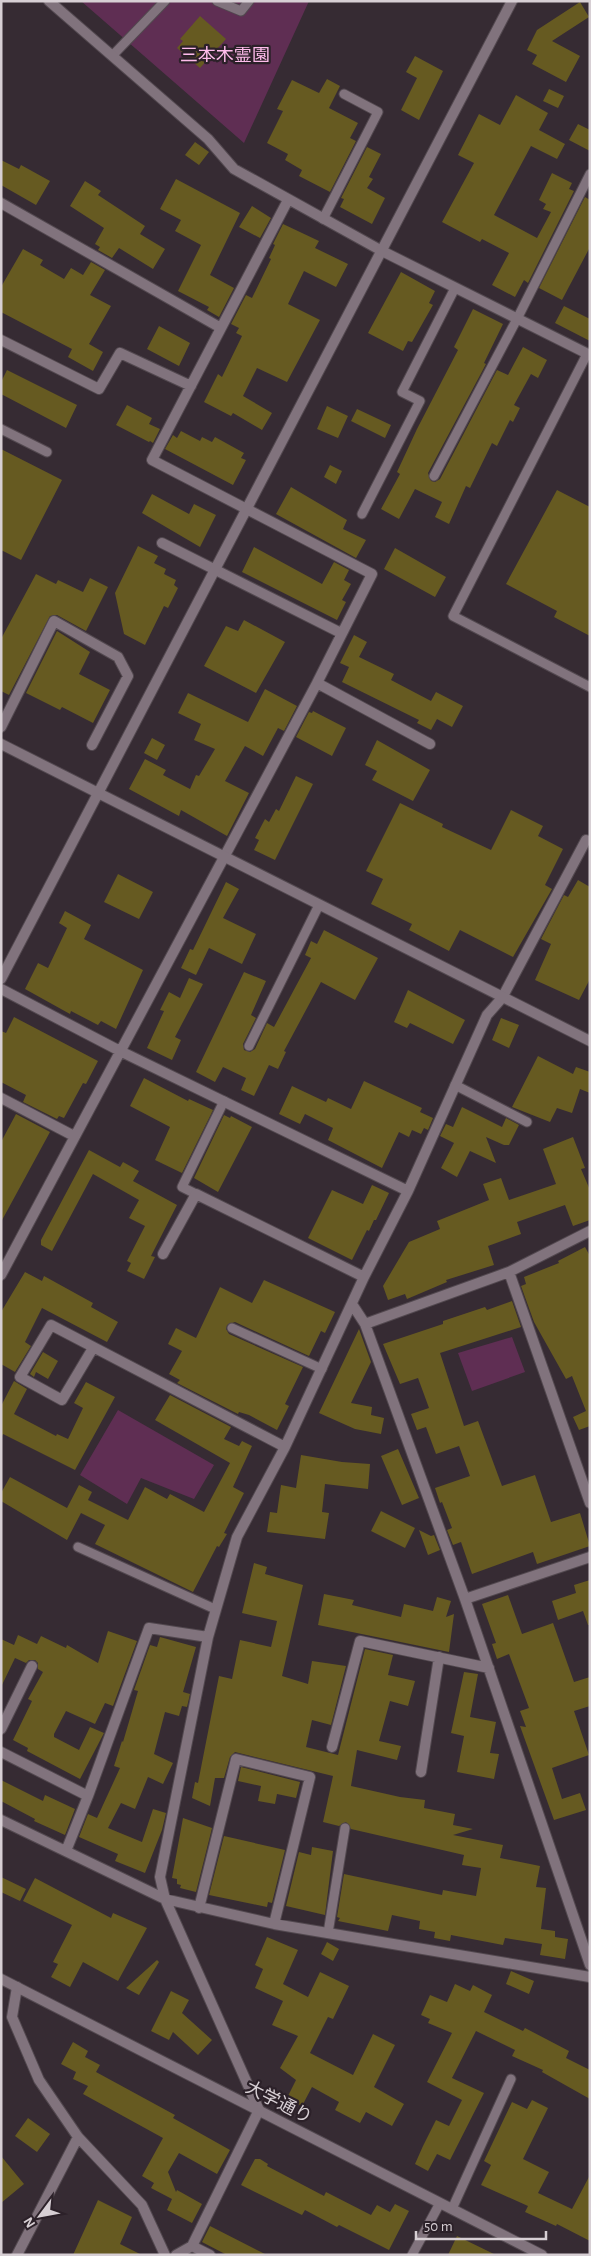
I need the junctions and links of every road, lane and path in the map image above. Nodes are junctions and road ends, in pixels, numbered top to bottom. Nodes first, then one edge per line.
1 (49, 1) edge
2 (165, 1) edge
3 (217, 1) edge
4 (249, 1) edge
5 (512, 1) edge
6 (113, 55) junction
7 (344, 94) dead end
8 (590, 174) edge
9 (288, 200) junction
10 (1, 203) edge
11 (323, 219) junction
12 (382, 251) junction
13 (455, 288) junction
14 (517, 319) junction
15 (220, 328) junction
16 (1, 340) edge
17 (588, 354) edge
18 (191, 386) junction
19 (1, 429) edge
20 (47, 452) dead end
21 (434, 476) dead end
22 (246, 510) junction
23 (362, 514) dead end
24 (162, 543) dead end
25 (213, 570) junction
26 (341, 633) junction
27 (317, 683) junction
28 (590, 687) edge
29 (1, 727) edge
30 (1, 744) edge
31 (430, 744) dead end
32 (92, 745) dead end
33 (99, 793) junction
34 (586, 840) dead end
35 (222, 857) junction
36 (319, 905) junction
37 (1, 979) edge
38 (1, 989) edge
39 (502, 998) junction
40 (590, 1041) edge
41 (249, 1046) dead end
42 (120, 1051) junction
43 (455, 1085) junction
44 (1, 1098) edge
45 (224, 1101) junction
46 (527, 1122) dead end
47 (74, 1136) junction
48 (408, 1191) junction
49 (196, 1194) junction
50 (590, 1231) edge
51 (163, 1254) dead end
52 (2, 1269) edge
53 (509, 1272) junction
54 (364, 1276) junction
55 (352, 1304) junction
56 (366, 1324) junction
57 (232, 1328) dead end
58 (93, 1348) junction
59 (322, 1369) junction
60 (285, 1447) junction
61 (590, 1503) edge
62 (78, 1548) dead end
63 (590, 1557) edge
64 (465, 1599) junction
65 (215, 1609) junction
66 (208, 1637) junction
67 (440, 1657) junction
68 (32, 1666) dead end
69 (489, 1668) junction
70 (1, 1729) edge
71 (332, 1747) dead end
72 (1, 1752) edge
73 (421, 1772) dead end
74 (88, 1796) junction
75 (1, 1820) edge
76 (345, 1828) dead end
77 (66, 1851) junction
78 (165, 1899) junction
79 (199, 1908) junction
80 (274, 1924) junction
81 (328, 1933) junction
82 (590, 1965) edge
83 (590, 1977) edge
84 (1, 1979) edge
85 (17, 1987) junction
86 (511, 2079) dead end
87 (259, 2110) junction
88 (78, 2137) junction
89 (440, 2203) junction
90 (452, 2209) junction
91 (192, 2246) junction
92 (17, 2255) edge
93 (165, 2255) edge
94 (176, 2255) edge
95 (210, 2255) edge
96 (412, 2255) edge
97 (542, 2255) edge

1 - 6 street
2 - 6 lane
3 - 4 lane
5 - 12 street
6 - 9 street
7 - 11 lane
8 - 14 lane
9 - 11 street
9 - 15 street
10 - 15 street
11 - 12 street
12 - 13 street
12 - 22 street
13 - 14 street
13 - 23 lane
14 - 17 street
14 - 21 lane
15 - 18 street
16 - 18 street
17 - 28 lane
18 - 22 street
19 - 20 lane
22 - 25 street
22 - 26 street
24 - 25 street
25 - 26 street
25 - 33 street
26 - 27 street
27 - 31 street
27 - 35 street
29 - 32 street
30 - 33 street
33 - 35 street
33 - 37 street
34 - 39 street
35 - 36 street
35 - 42 street
36 - 39 street
36 - 41 lane
38 - 42 street
39 - 40 street
39 - 43 street
42 - 45 street
42 - 47 street
43 - 46 lane
43 - 48 street
44 - 47 street
45 - 48 street
45 - 49 lane
47 - 52 street
48 - 54 street
49 - 51 street
49 - 54 street
50 - 53 street
53 - 56 street
53 - 61 street
54 - 55 street
55 - 56 street
55 - 59 street
56 - 64 street
57 - 59 lane
58 - 58 street
58 - 60 street
59 - 60 street
60 - 65 street
62 - 65 lane
63 - 64 street
64 - 69 street
65 - 66 street
66 - 74 street
66 - 78 street
67 - 69 street
67 - 71 street
67 - 73 street
68 - 70 street
69 - 82 street
72 - 74 street
74 - 77 street
75 - 77 street
76 - 81 lane
77 - 78 street
78 - 79 street
78 - 87 street
79 - 80 street
79 - 80 street
80 - 81 street
81 - 83 street
84 - 85 street, 大学通り
85 - 87 street, 大学通り
85 - 88 street
86 - 90 lane
87 - 89 street, 大学通り
87 - 91 street
88 - 92 street
88 - 93 street
89 - 90 street, 大学通り
89 - 96 lane
90 - 97 street, 大学通り
91 - 94 street
91 - 95 street

